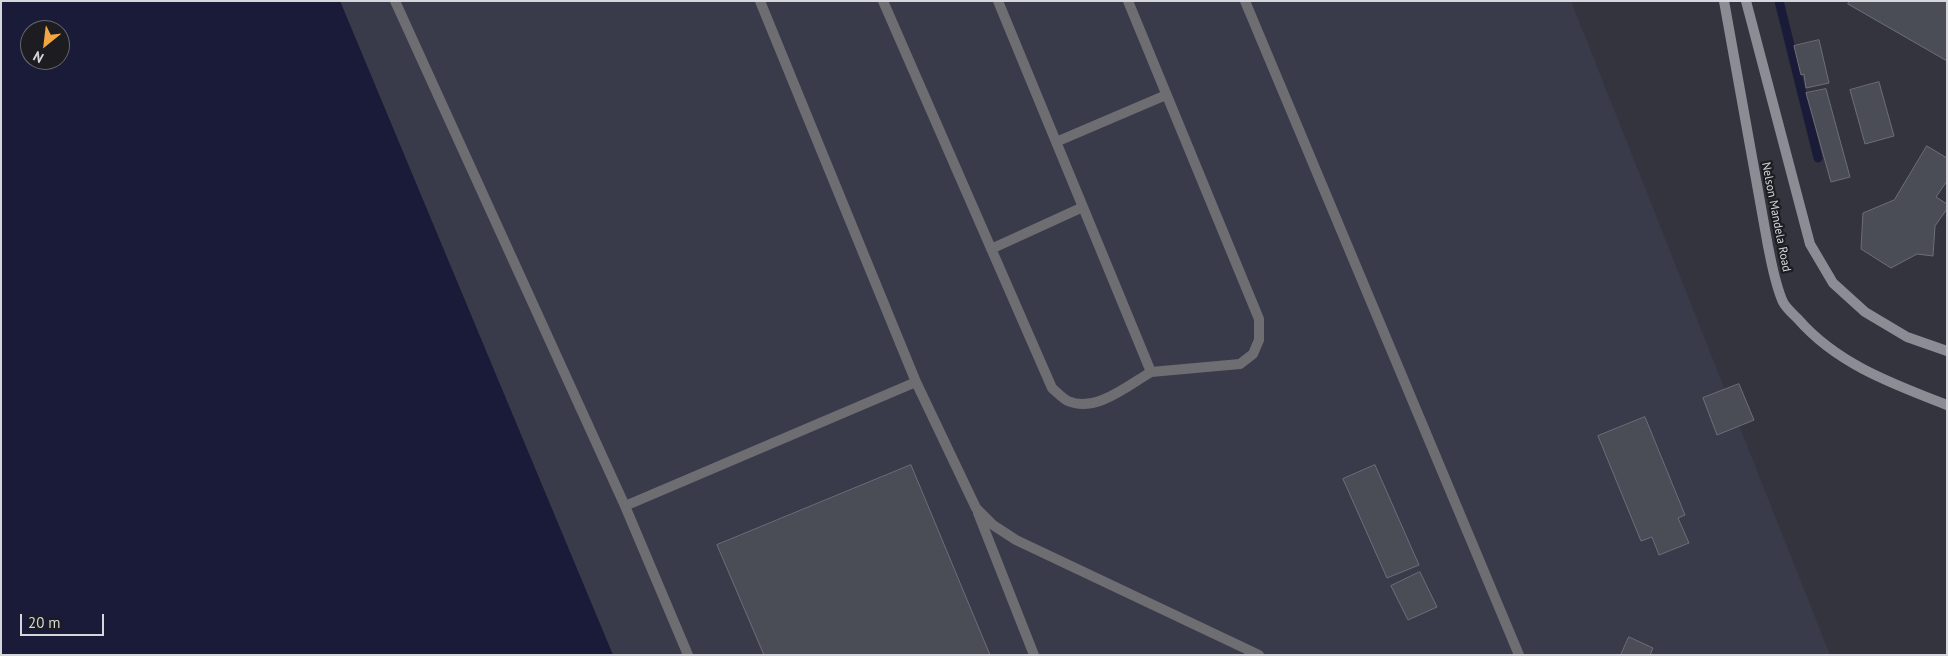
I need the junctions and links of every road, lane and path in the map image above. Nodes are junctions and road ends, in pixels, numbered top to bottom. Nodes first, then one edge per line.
1 (395, 1) edge
2 (760, 1) edge
3 (883, 1) edge
4 (998, 1) edge
5 (1128, 1) edge
6 (1245, 1) edge
7 (1724, 1) edge
8 (1746, 1) edge
9 (1166, 94) junction
10 (1056, 142) junction
11 (1083, 207) junction
12 (992, 250) junction
13 (1947, 351) edge
14 (1151, 372) junction
15 (916, 382) junction
16 (1947, 405) edge
17 (625, 506) junction
18 (976, 508) junction
19 (688, 655) edge
20 (1034, 655) edge
21 (1259, 655) edge
22 (1519, 655) edge

1 - 17 lane
2 - 15 lane
3 - 12 lane
4 - 10 lane
5 - 9 lane
6 - 22 lane
7 - 16 main road, Nelson Mandela Road
8 - 13 main road, Nelson Mandela Road
9 - 10 lane
9 - 14 lane
10 - 11 lane
11 - 12 lane
11 - 14 lane
12 - 14 lane
15 - 17 lane
15 - 18 lane
17 - 19 lane
18 - 20 lane
18 - 21 lane

